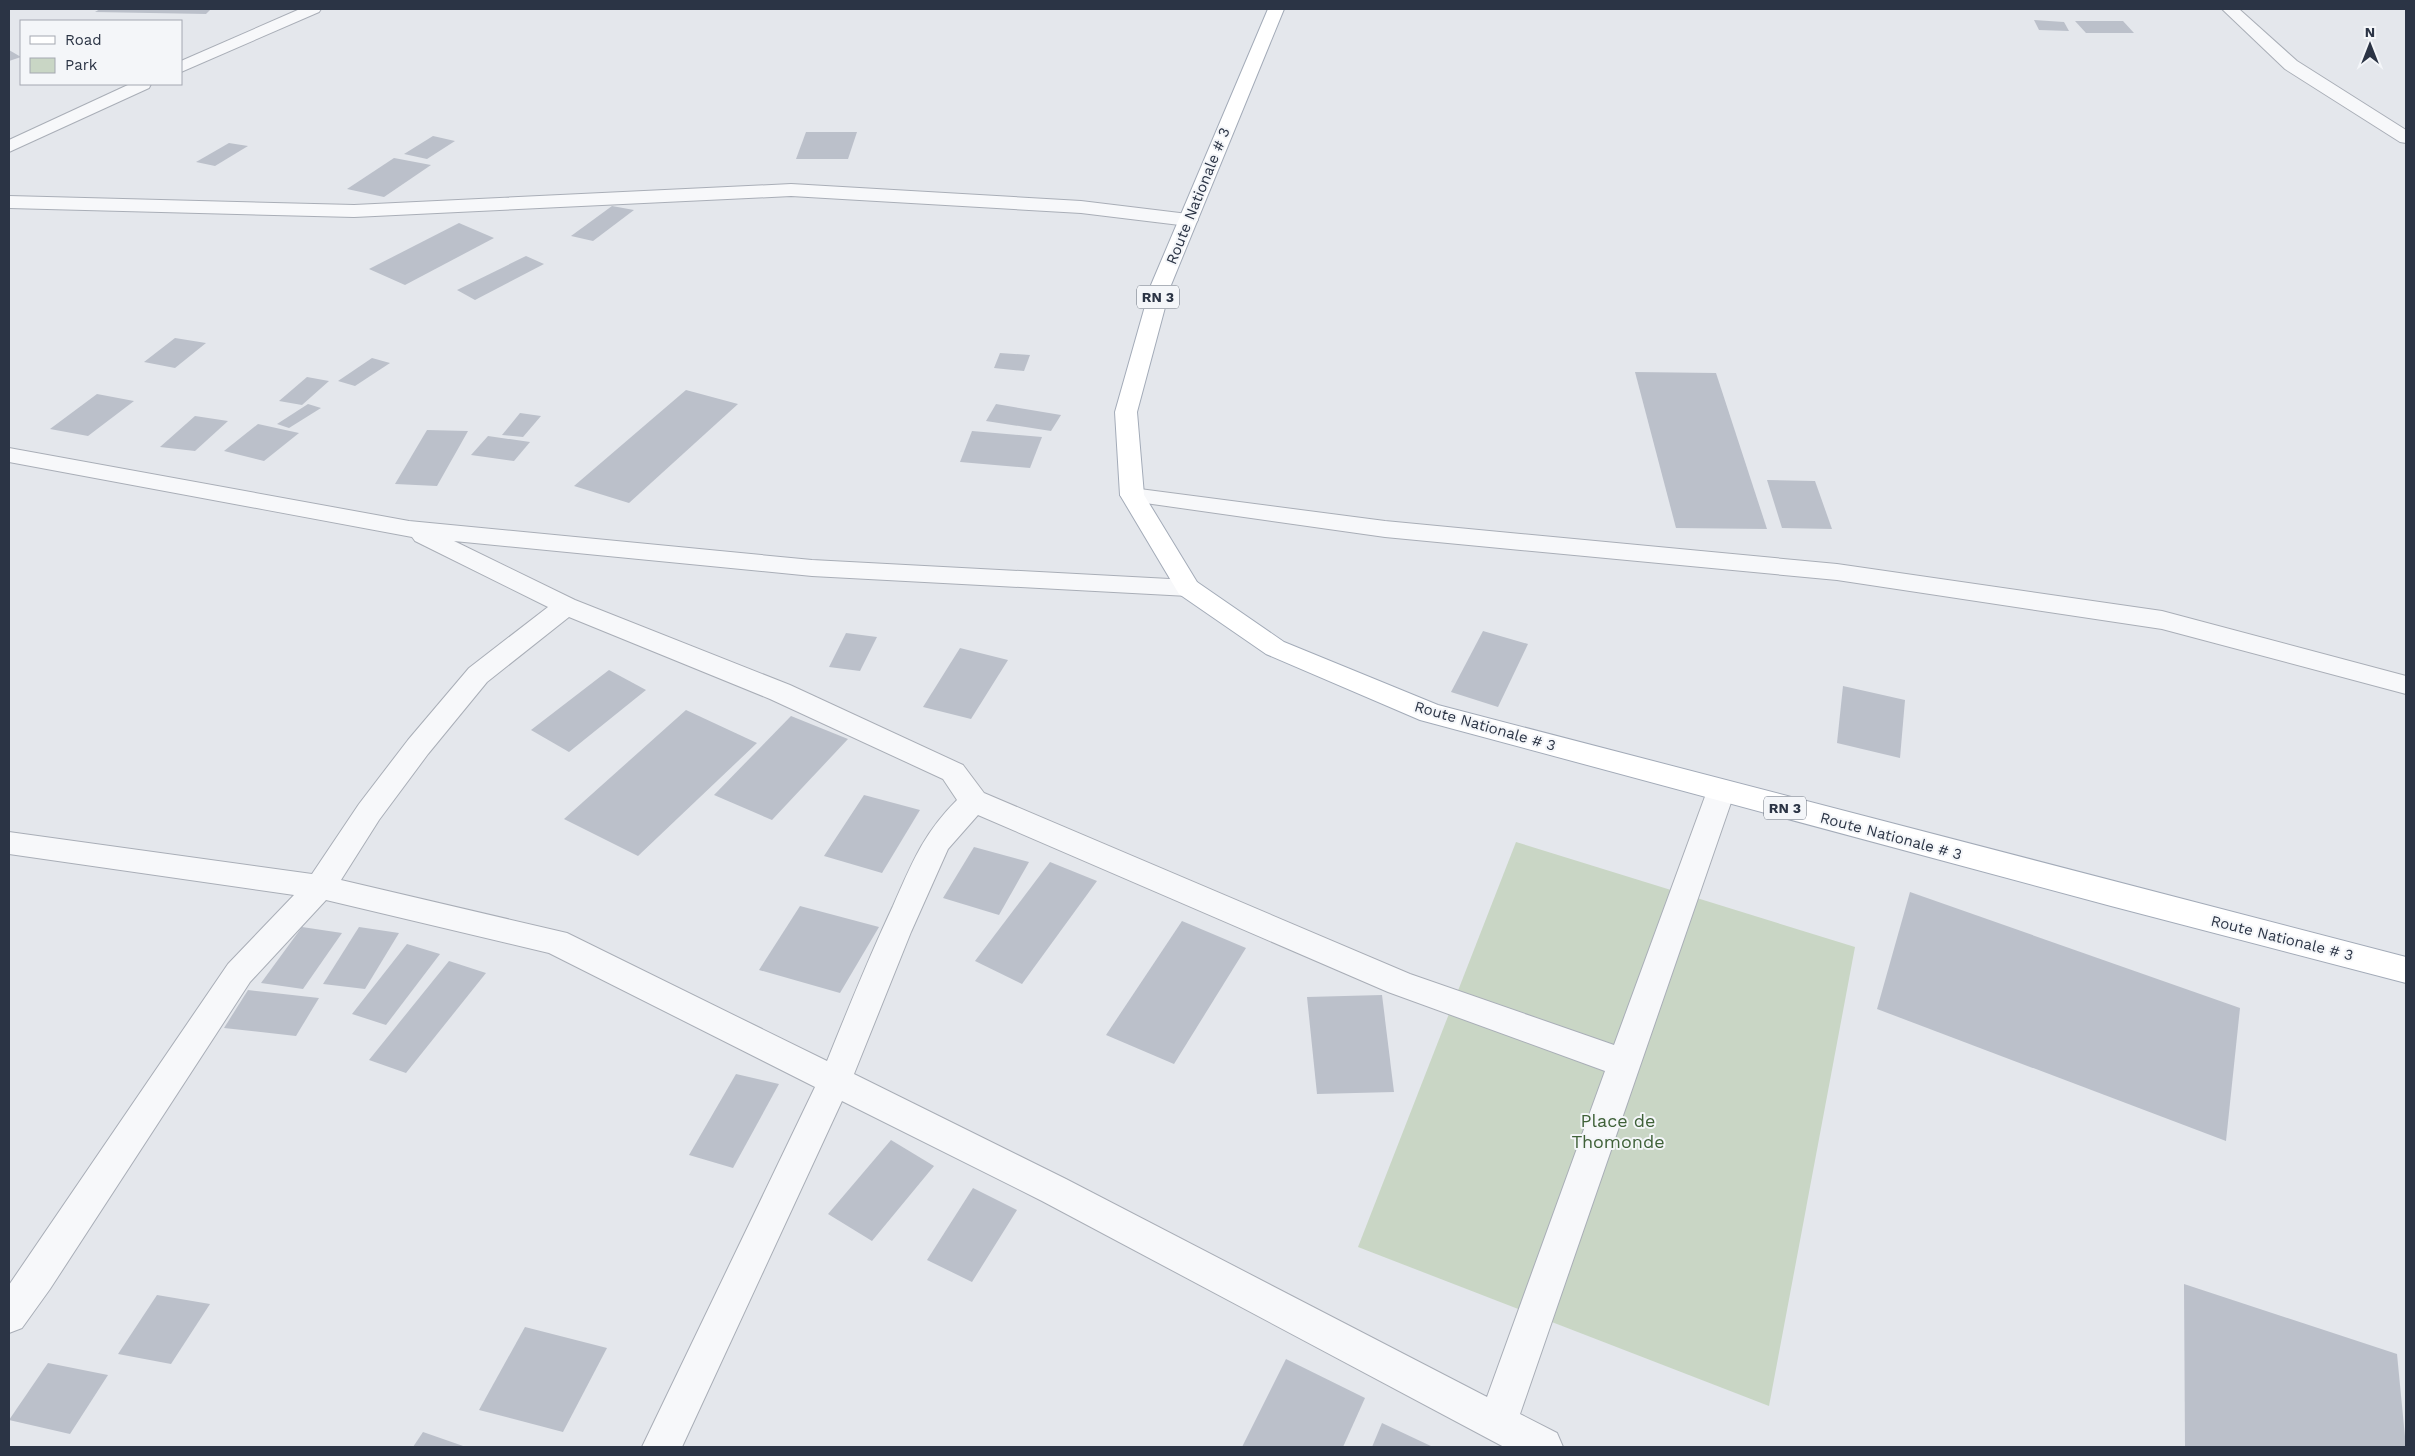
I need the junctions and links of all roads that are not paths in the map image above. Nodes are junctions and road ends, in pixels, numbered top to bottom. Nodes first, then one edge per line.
1 (313, 9) edge
2 (1276, 9) edge
3 (2230, 9) edge
4 (182, 67) edge
5 (141, 85) edge
6 (2406, 138) edge
7 (9, 147) edge
8 (9, 202) edge
9 (1188, 220) junction
10 (9, 455) edge
11 (1132, 495) junction
12 (409, 529) junction
13 (1188, 588) junction
14 (566, 606) junction
15 (2406, 685) edge
16 (1721, 790) junction
17 (974, 801) junction
18 (9, 843) edge
19 (320, 887) junction
20 (2406, 970) edge
21 (1624, 1063) junction
22 (835, 1081) junction
23 (9, 1315) edge
24 (1497, 1423) junction
25 (662, 1447) edge
26 (1543, 1447) edge

1 - 4 street
2 - 9 main road, Route Nationale # 3 / RN 3
3 - 6 street
5 - 7 street
8 - 9 street
9 - 11 main road, Route Nationale # 3 / RN 3
10 - 12 street
11 - 13 main road, Route Nationale # 3 / RN 3
11 - 15 street
12 - 13 street
12 - 14 street
13 - 16 main road, Route Nationale # 3 / RN 3
14 - 17 street
14 - 19 street
16 - 20 main road, Route Nationale # 3 / RN 3
16 - 21 street
17 - 21 street
17 - 22 street
18 - 19 street
19 - 22 street
19 - 23 street
21 - 24 street
22 - 24 street
22 - 25 street
24 - 26 street

